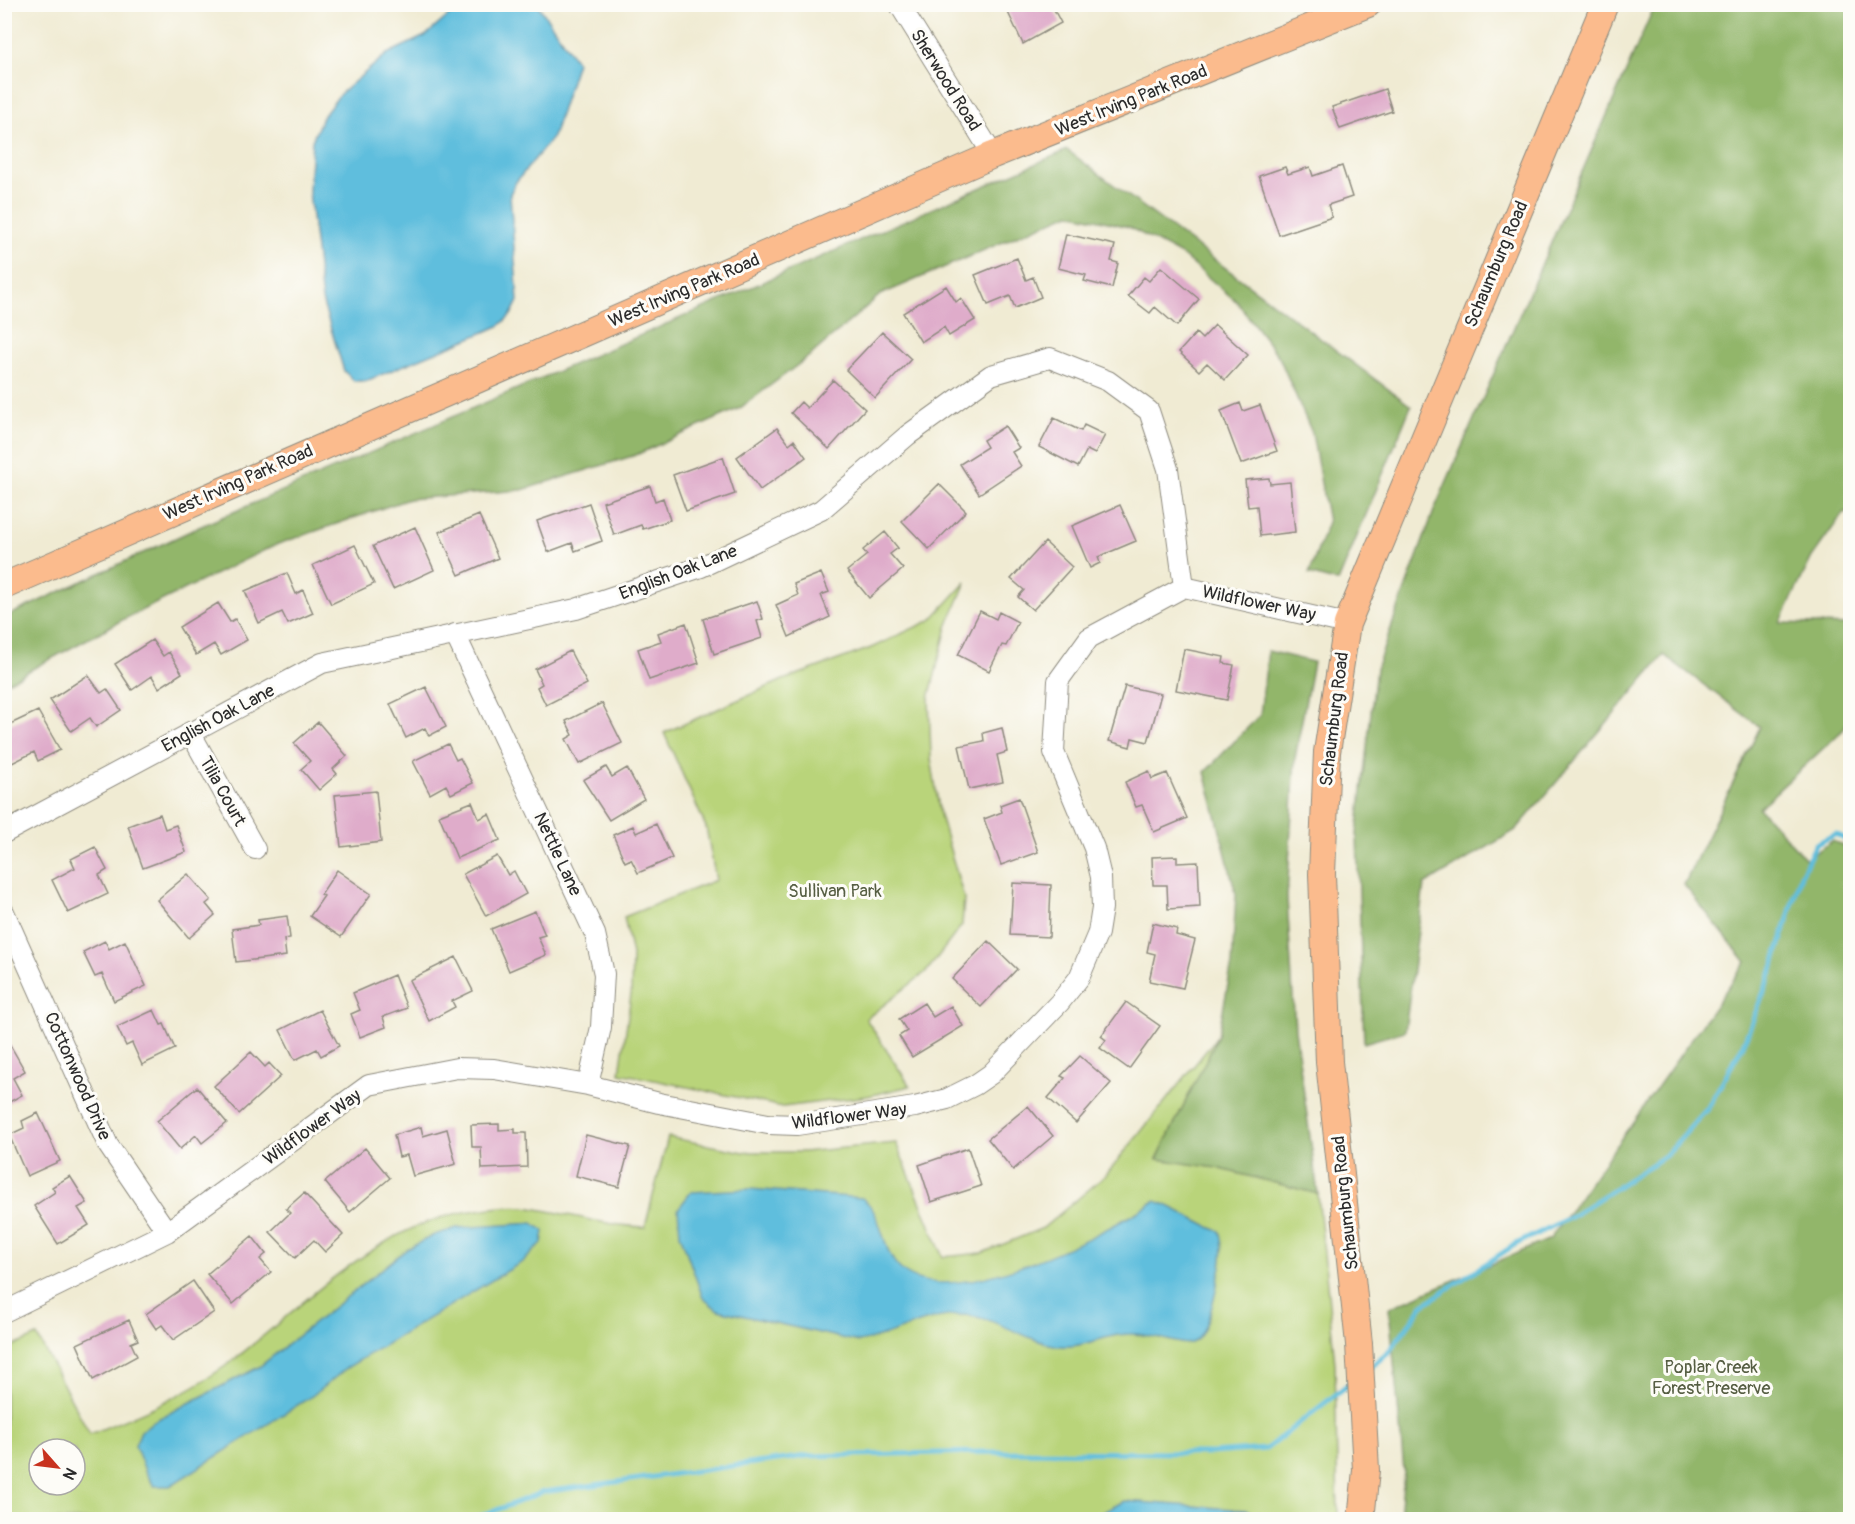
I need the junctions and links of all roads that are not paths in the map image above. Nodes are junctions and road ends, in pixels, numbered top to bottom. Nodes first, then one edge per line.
1 (899, 4) edge
2 (1368, 4) edge
3 (1597, 11) edge
4 (993, 155) junction
5 (4, 585) edge
6 (1184, 587) junction
7 (1347, 624) junction
8 (455, 634) junction
9 (190, 732) junction
10 (4, 833) edge
11 (255, 849) dead end
12 (4, 912) edge
13 (588, 1085) junction
14 (167, 1232) junction
15 (4, 1312) edge
16 (1361, 1520) edge

1 - 4 street, Sherwood Road
2 - 4 main road, West Irving Park Road
3 - 7 main road, Schaumburg Road
4 - 5 main road, West Irving Park Road
6 - 7 street, Wildflower Way
6 - 8 street, English Oak Lane
6 - 13 street, Wildflower Way
7 - 16 main road, Schaumburg Road
8 - 9 street, English Oak Lane
8 - 13 street, Nettle Lane
9 - 10 street, English Oak Lane
9 - 11 street, Tilia Court
12 - 14 street, Cottonwood Drive
13 - 14 street, Wildflower Way
14 - 15 street, Wildflower Way

